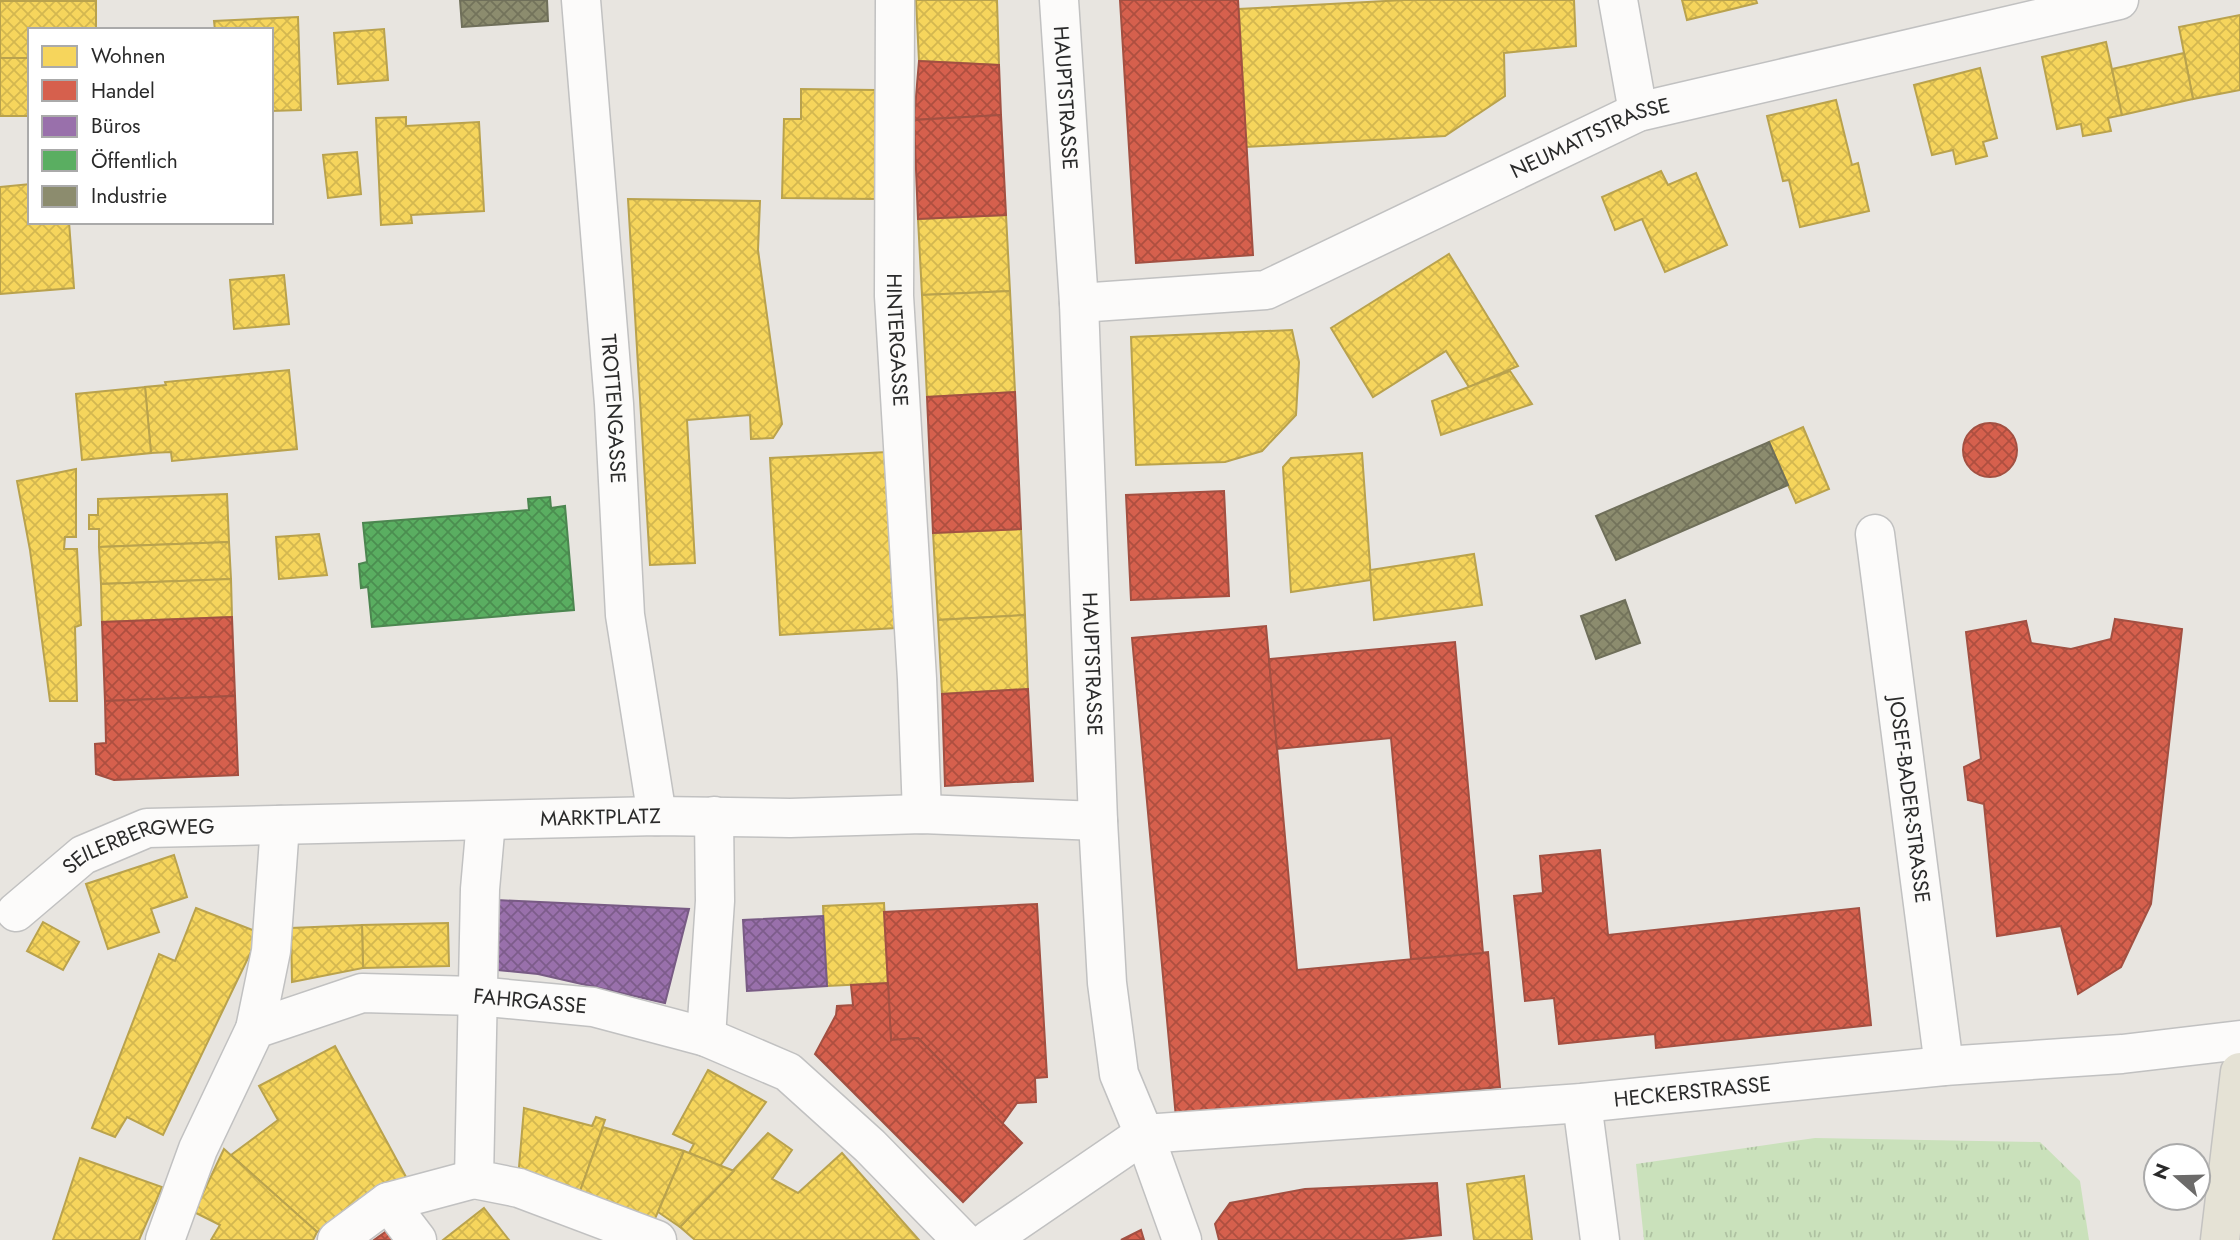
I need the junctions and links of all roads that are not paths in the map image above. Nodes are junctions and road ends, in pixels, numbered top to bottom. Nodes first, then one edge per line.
1 (581, 0) edge
2 (895, 0) edge
3 (1059, 0) edge
4 (1618, 0) edge
5 (2119, 0) edge
6 (1638, 112) junction
7 (1079, 303) junction
8 (1875, 534) dead end
9 (922, 814) junction
10 (657, 816) junction
11 (714, 816) junction
12 (486, 821) junction
13 (1098, 821) junction
14 (280, 825) junction
15 (16, 912) dead end
16 (476, 996) junction
17 (255, 1029) junction
18 (706, 1037) junction
19 (2240, 1040) edge
20 (1944, 1066) junction
21 (2240, 1072) edge
22 (1583, 1103) junction
23 (1144, 1135) junction
24 (474, 1179) junction
25 (388, 1202) junction
26 (164, 1240) edge
27 (337, 1240) edge
28 (417, 1240) edge
29 (657, 1240) edge
30 (961, 1240) edge
31 (989, 1240) edge
32 (1182, 1240) edge
33 (1600, 1240) edge
34 (2220, 1240) edge

1 - 10 street, TROTTENGASSE
2 - 9 street, HINTERGASSE
3 - 7 street, HAUPTSTRASSE
4 - 6 street
5 - 6 street, NEUMATTSTRASSE
6 - 7 street, NEUMATTSTRASSE
7 - 13 street, HAUPTSTRASSE
8 - 20 street, JOSEF-BADER-STRASSE
9 - 11 street, MARKTPLATZ
9 - 13 street, MARKTPLATZ
10 - 11 street, MARKTPLATZ
10 - 12 street, MARKTPLATZ
11 - 18 street
12 - 14 street, MARKTPLATZ
12 - 16 street
13 - 23 street, HAUPTSTRASSE
14 - 15 street, SEILERBERGWEG
14 - 17 street
16 - 17 street, FAHRGASSE
16 - 18 street, FAHRGASSE
16 - 24 street
17 - 26 street
18 - 30 street, FAHRGASSE
19 - 20 street, HECKERSTRASSE
20 - 22 street, HECKERSTRASSE
21 - 34 main road
22 - 23 street, HECKERSTRASSE
22 - 33 street
23 - 31 street
23 - 32 street, HAUPTSTRASSE
24 - 25 street
24 - 29 street
25 - 27 street
25 - 28 street

